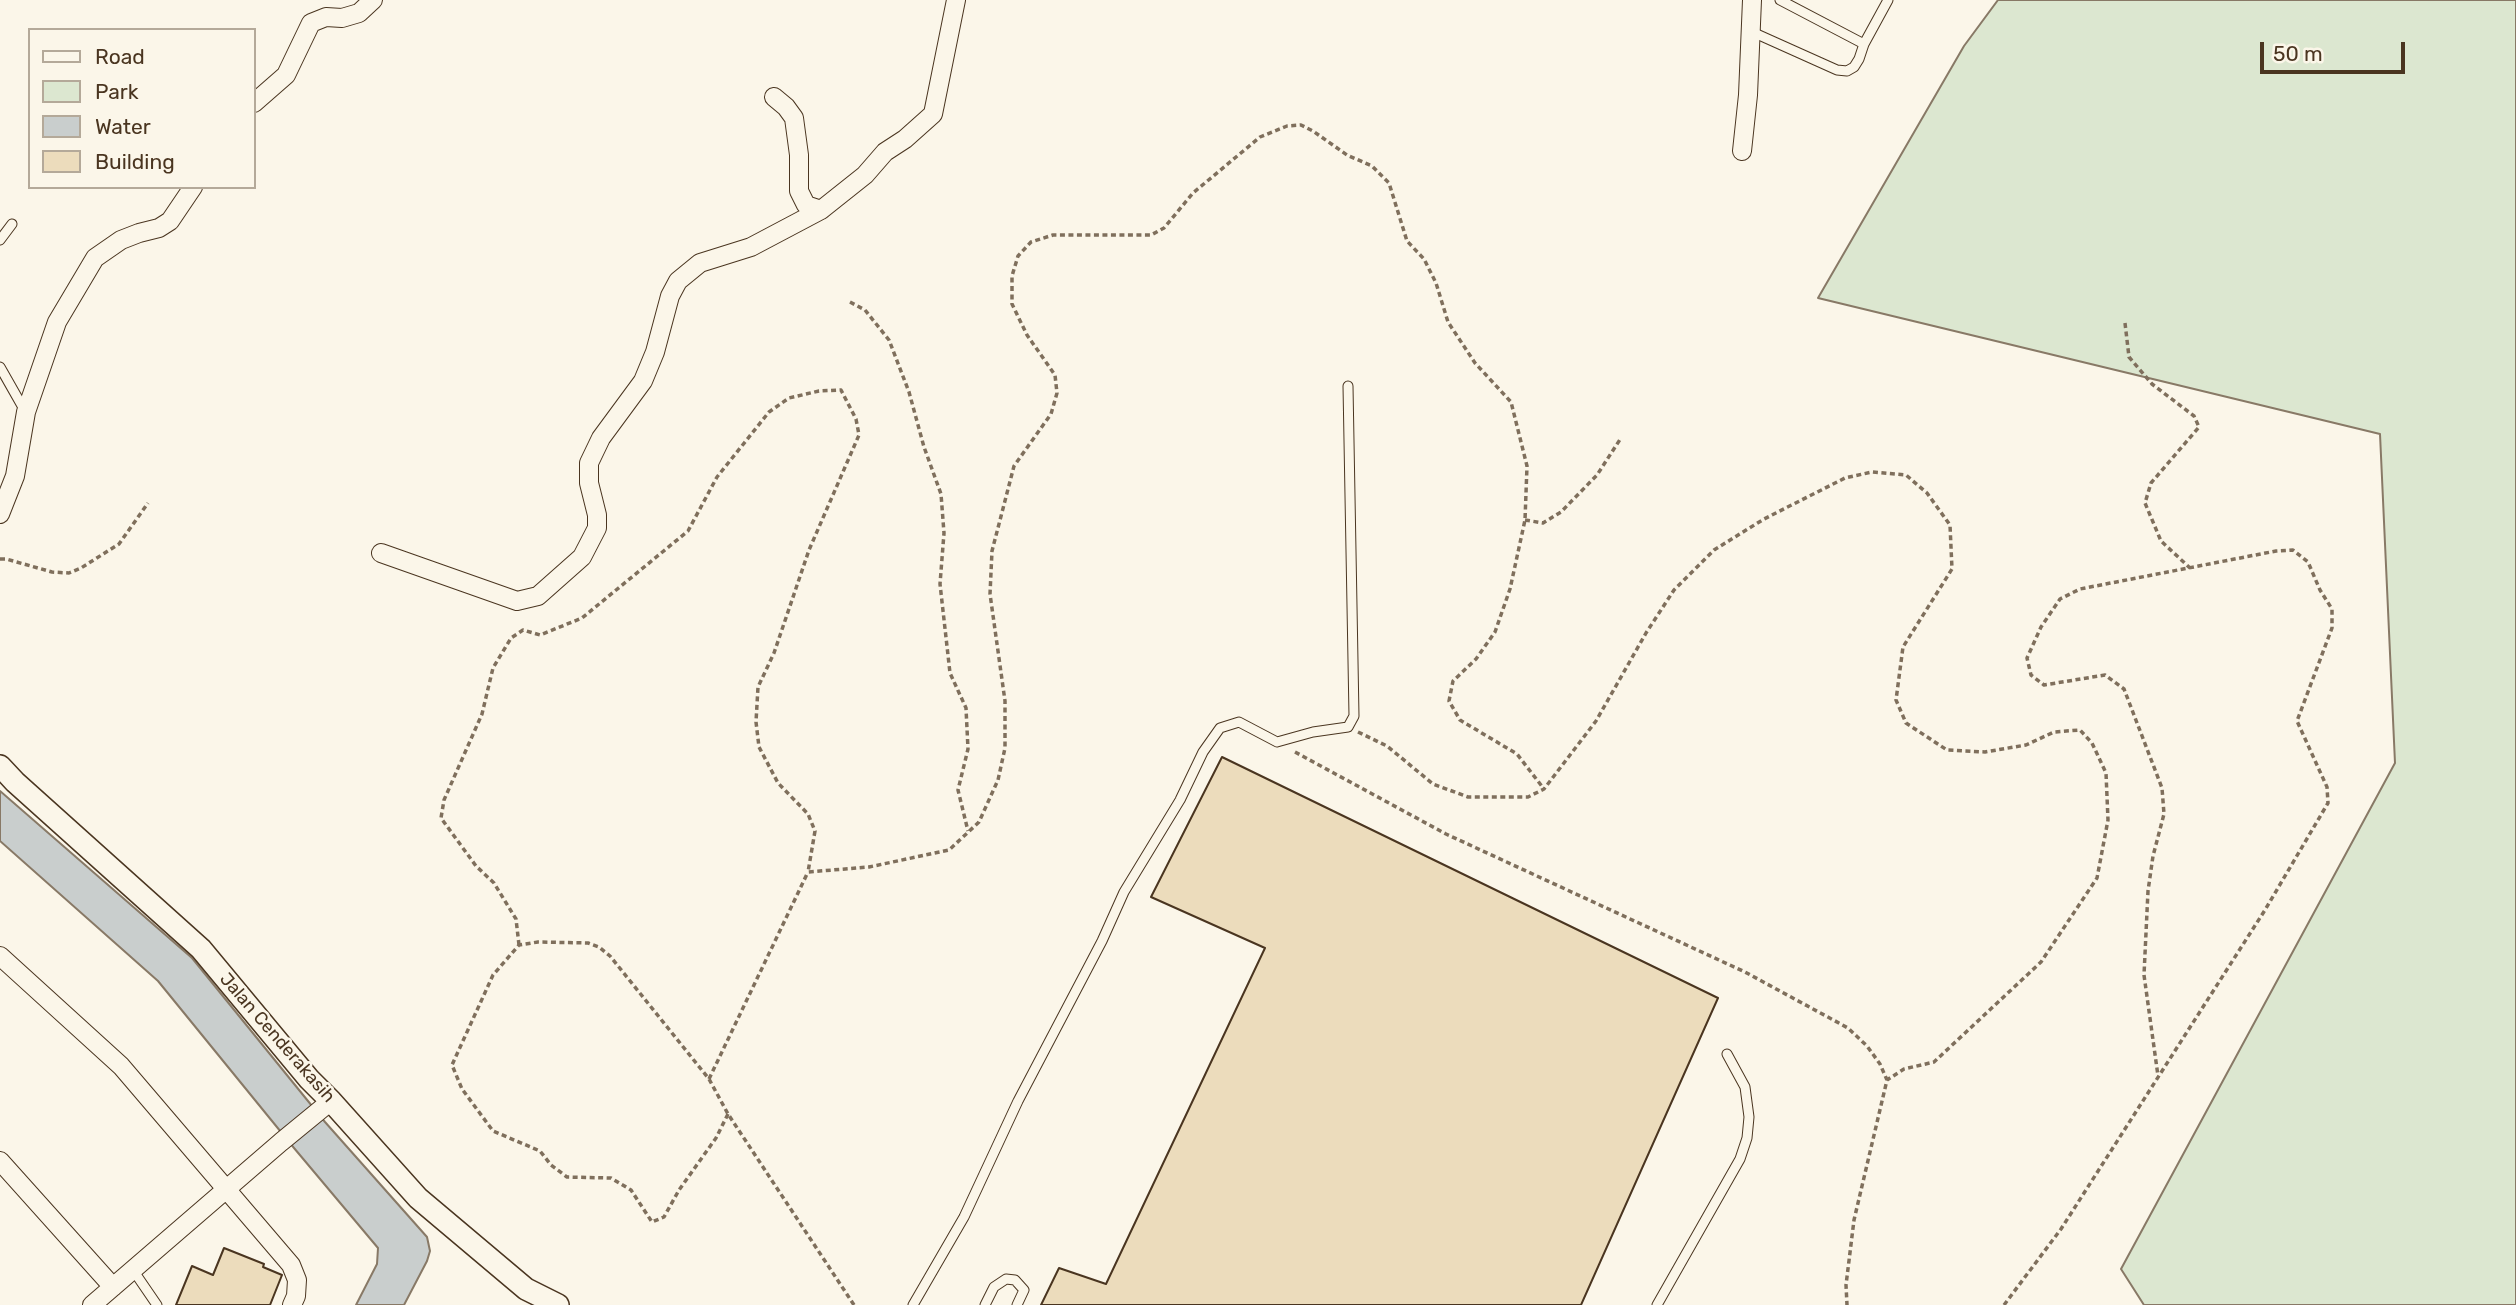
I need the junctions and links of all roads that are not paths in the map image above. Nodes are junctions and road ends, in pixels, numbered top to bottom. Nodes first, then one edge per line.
1 (373, 0) edge
2 (956, 0) edge
3 (1752, 0) edge
4 (1780, 0) edge
5 (1888, 0) edge
6 (1750, 30) junction
7 (1864, 44) junction
8 (774, 97) dead end
9 (256, 101) edge
10 (1741, 151) dead end
11 (193, 189) edge
12 (821, 210) junction
13 (12, 224) dead end
14 (0, 240) edge
15 (0, 367) edge
16 (1348, 386) dead end
17 (26, 412) junction
18 (0, 514) edge
19 (381, 553) dead end
20 (0, 766) edge
21 (0, 956) edge
22 (1727, 1054) dead end
23 (326, 1105) junction
24 (0, 1161) edge
25 (225, 1190) junction
26 (133, 1270) junction
27 (113, 1287) junction
28 (522, 1297) edge
29 (92, 1305) edge
30 (157, 1305) edge
31 (292, 1305) edge
32 (558, 1305) edge
33 (913, 1305) edge
34 (985, 1305) edge
35 (1017, 1305) edge
36 (1657, 1305) edge

1 - 9 street
2 - 12 street
3 - 6 street
4 - 7 lane
5 - 7 lane
6 - 7 lane
6 - 10 street
8 - 12 street
11 - 17 street
12 - 19 street
13 - 14 lane
15 - 17 lane
16 - 33 lane
17 - 18 street
20 - 23 street, Jalan Cenderakasih
21 - 25 street
22 - 36 lane
23 - 25 street
23 - 28 street, Jalan Cenderakasih
24 - 27 street
25 - 26 street
25 - 31 street
26 - 27 street
26 - 30 lane
27 - 29 street
28 - 32 street, Jalan Cenderakasih
34 - 35 lane

